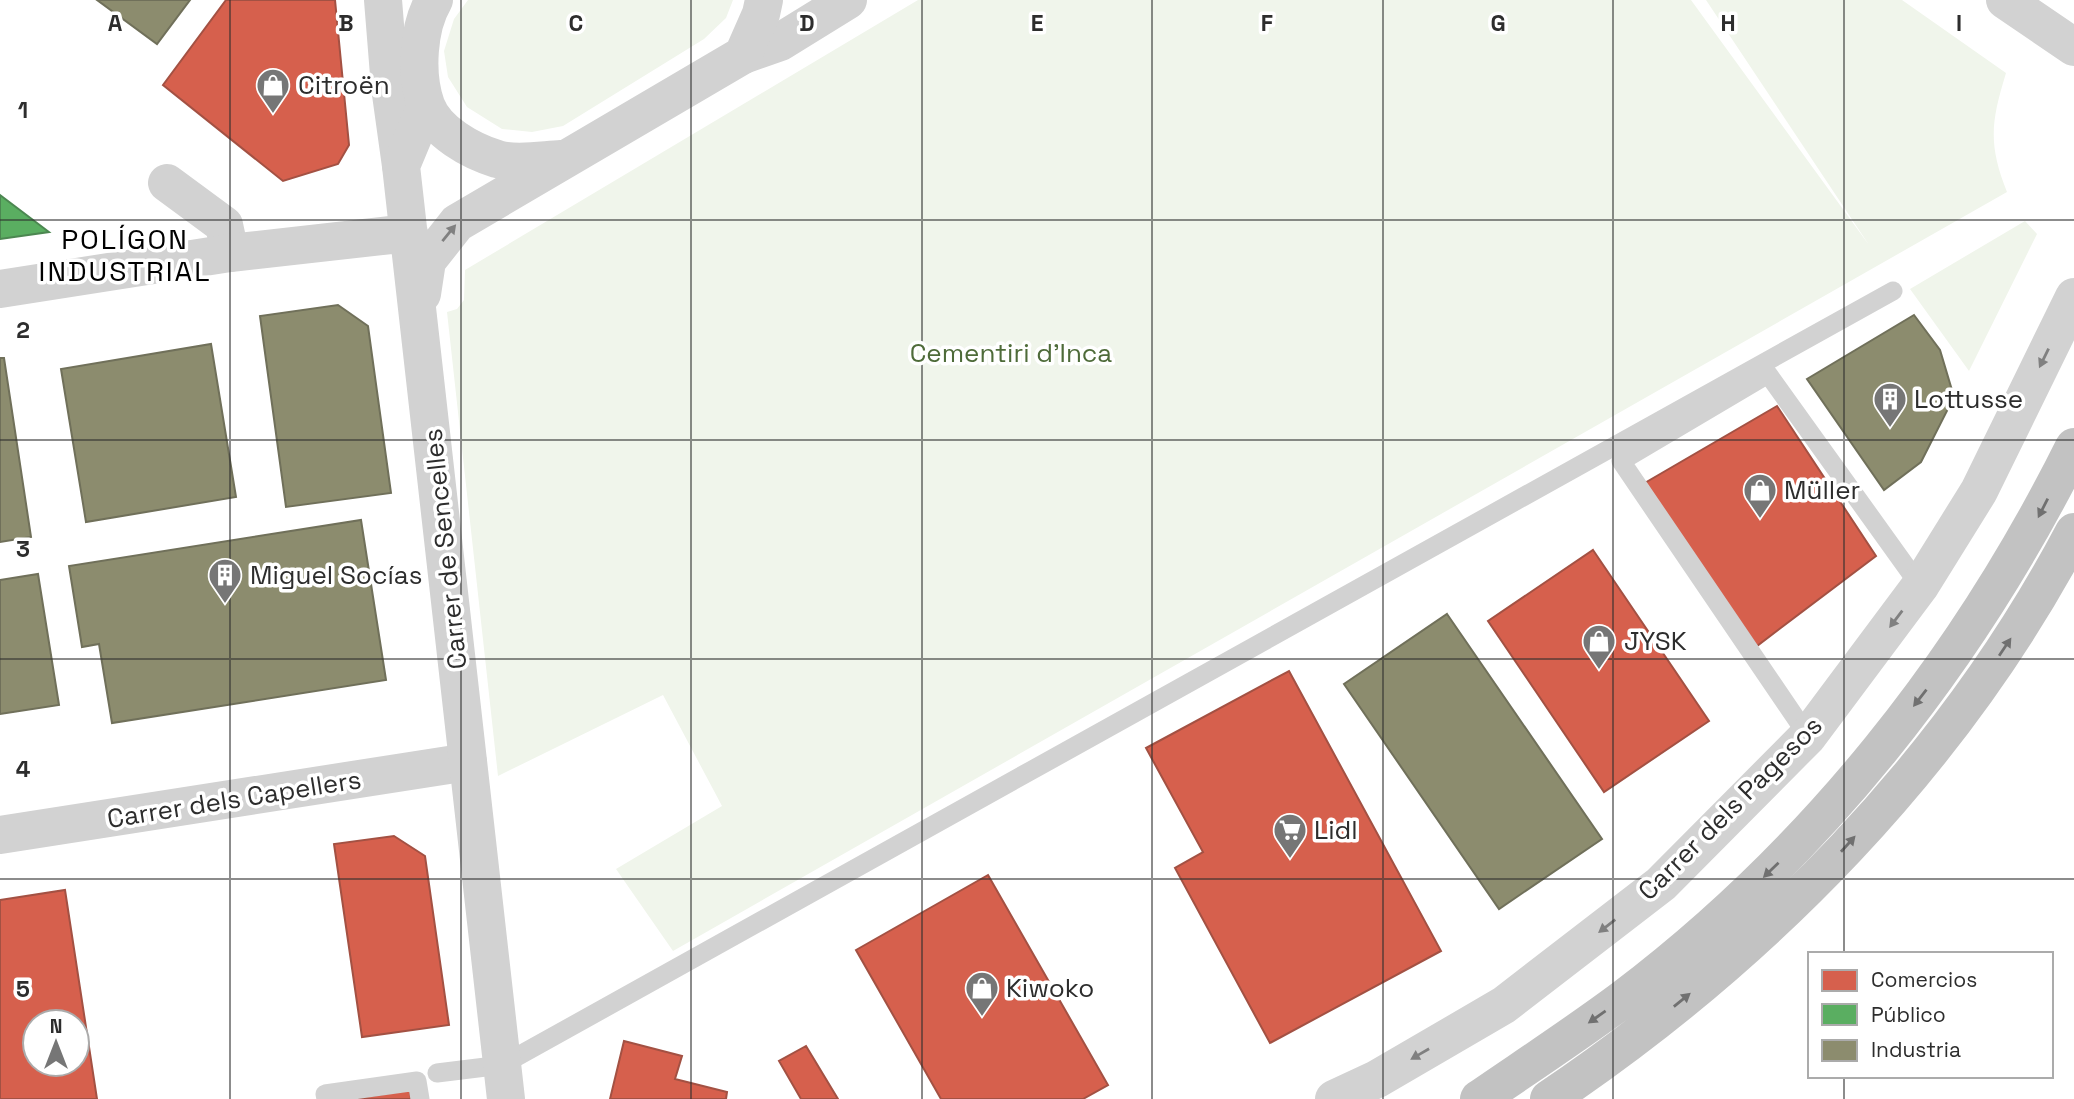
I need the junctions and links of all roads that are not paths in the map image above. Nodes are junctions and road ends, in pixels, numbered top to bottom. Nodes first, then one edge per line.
1 (385, 0) edge
2 (434, 0) edge
3 (764, 0) edge
4 (848, 0) edge
5 (2005, 0) edge
6 (2074, 47) edge
7 (743, 55) junction
8 (420, 58) junction
9 (426, 106) junction
10 (563, 159) junction
11 (401, 166) junction
12 (167, 183) dead end
13 (410, 233) junction
14 (230, 253) junction
15 (0, 289) edge
16 (1893, 291) dead end
17 (2074, 297) edge
18 (419, 317) junction
19 (2074, 447) edge
20 (2074, 532) edge
21 (1920, 586) junction
22 (1808, 736) junction
23 (468, 762) junction
24 (0, 835) edge
25 (437, 1073) dead end
26 (504, 1082) edge
27 (326, 1099) edge
28 (420, 1099) edge
29 (1334, 1099) edge
30 (1479, 1099) edge
31 (1549, 1099) edge

1 - 8 street, Carrer de Sencelles
1 - 11 street, Carrer de Sencelles
2 - 8 street
3 - 7 street
4 - 7 street
5 - 6 street
7 - 10 street
8 - 9 street
9 - 10 street
9 - 11 street
18 -> 10 street
11 - 13 street, Carrer de Sencelles
12 - 14 street
13 - 14 street
13 - 18 street, Carrer de Sencelles
14 - 15 street
16 - 26 lane
17 -> 21 street, Carrer dels Pagesos
18 - 23 street, Carrer de Sencelles
19 -> 30 highway
31 -> 20 highway
21 -> 22 street, Carrer dels Pagesos
21 - 22 lane
22 -> 29 street, Carrer dels Pagesos
23 - 24 street, Carrer dels Capellers
23 - 26 street, Carrer de Sencelles
25 - 26 lane
27 - 28 lane

